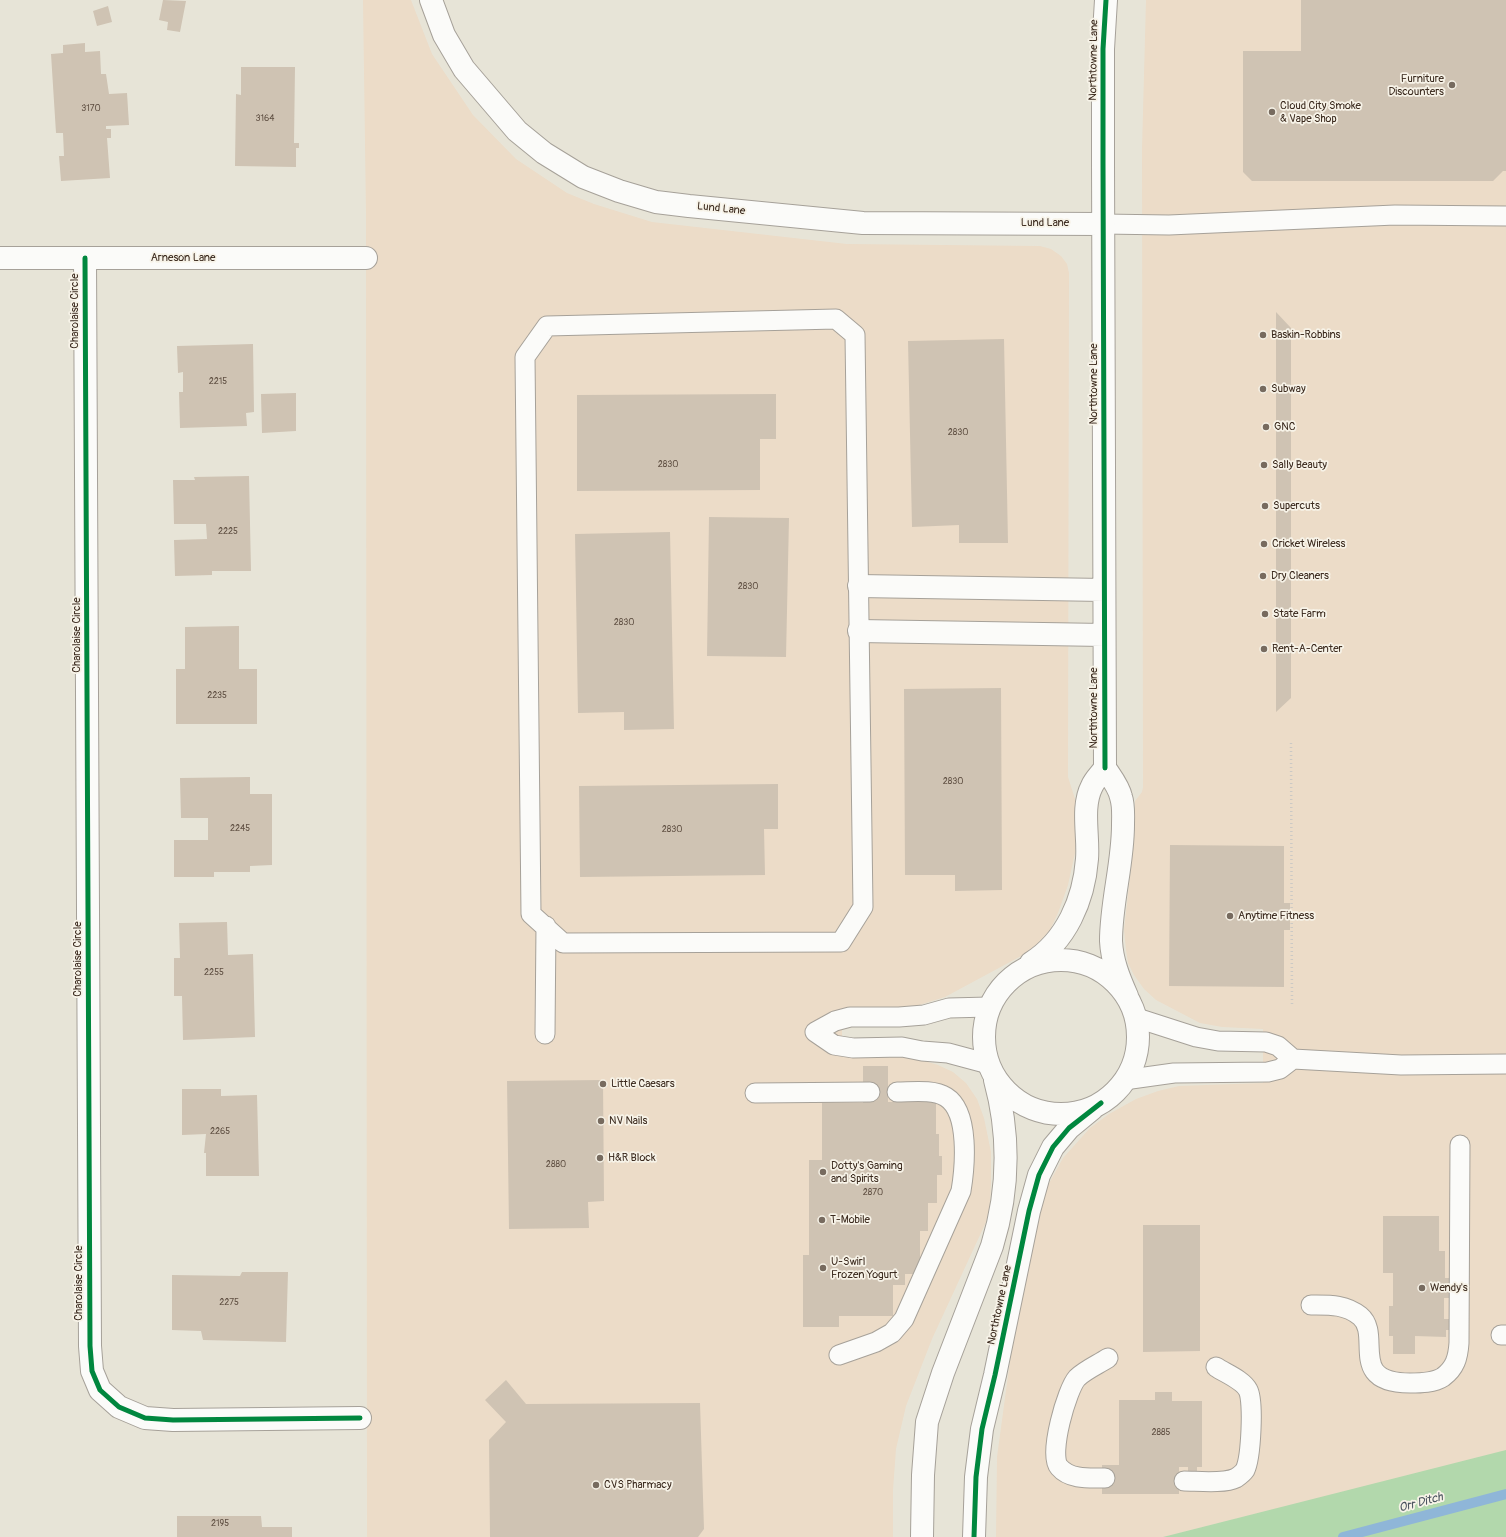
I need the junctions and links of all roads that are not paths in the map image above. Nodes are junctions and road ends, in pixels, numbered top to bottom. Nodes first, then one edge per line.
1 (431, 0) edge
2 (1106, 0) edge
3 (1506, 216) edge
4 (1103, 224) junction
5 (0, 258) edge
6 (85, 258) junction
7 (366, 258) dead end
8 (859, 586) junction
9 (1104, 590) junction
10 (859, 631) junction
11 (1104, 635) junction
12 (1105, 768) junction
13 (546, 926) junction
14 (1020, 970) junction
15 (1127, 996) junction
16 (989, 1006) junction
17 (1137, 1018) junction
18 (545, 1034) dead end
19 (1293, 1059) junction
20 (1506, 1064) edge
21 (991, 1070) junction
22 (1124, 1080) junction
23 (870, 1092) dead end
24 (897, 1092) dead end
25 (755, 1093) dead end
26 (1101, 1103) junction
27 (1460, 1145) dead end
28 (1311, 1305) dead end
29 (839, 1355) dead end
30 (1108, 1358) dead end
31 (1216, 1367) dead end
32 (360, 1418) dead end
33 (1105, 1478) dead end
34 (1184, 1481) dead end
35 (922, 1537) edge
36 (974, 1537) edge

1 - 4 street, Lund Lane
2 - 4 street, Northtowne Lane
3 - 4 lane
4 - 9 street, Northtowne Lane
5 - 6 street, Arneson Lane
6 - 7 street, Arneson Lane
6 - 32 street, Charolaise Circle
8 - 9 street
8 - 10 lane
8 - 13 lane
9 - 11 street, Northtowne Lane
10 - 11 street
10 - 13 lane
11 - 12 street, Northtowne Lane
12 - 14 street
12 - 15 street, Northtowne Lane
13 - 18 lane
14 - 15 street
14 - 16 street, Northtowne Lane
15 - 17 street, Northtowne Lane
16 - 21 street, Northtowne Lane
16 - 21 lane
17 - 19 lane
17 - 22 street
19 - 20 lane
19 - 22 lane
21 - 26 street
21 - 35 street, Northtowne Lane
22 - 26 street
23 - 25 lane
24 - 29 lane
26 - 36 street, Northtowne Lane
27 - 28 lane
30 - 33 lane
31 - 34 lane

